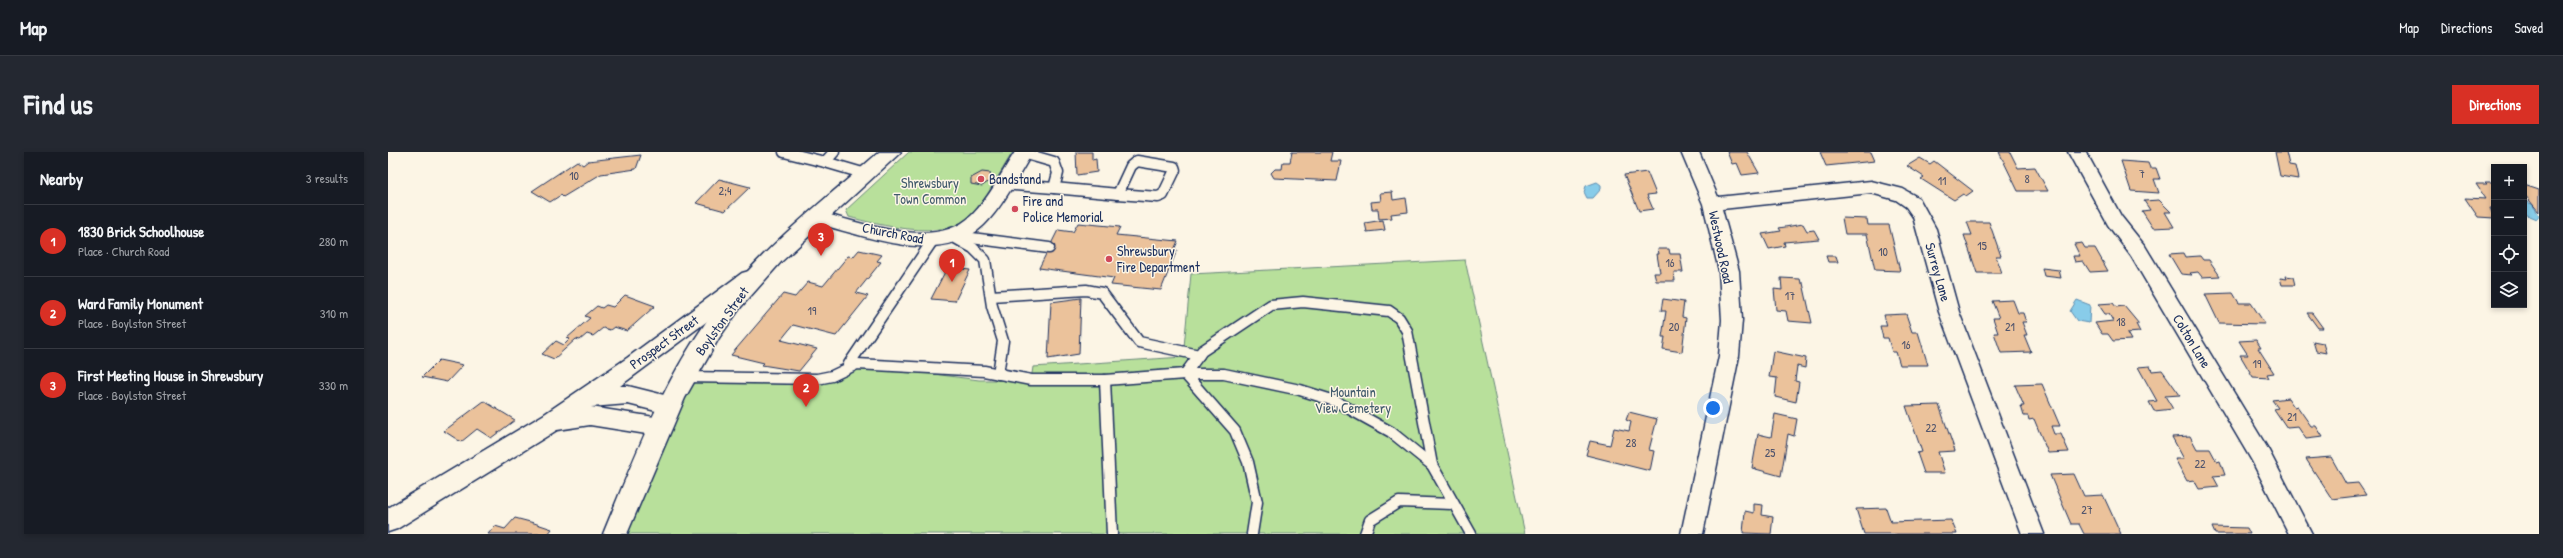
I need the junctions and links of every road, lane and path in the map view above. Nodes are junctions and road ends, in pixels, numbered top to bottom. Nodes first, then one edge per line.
1 (784, 152) edge
2 (834, 152) edge
3 (890, 152) edge
4 (1024, 152) edge
5 (1690, 152) edge
6 (2077, 152) edge
7 (825, 162) junction
8 (866, 174) junction
9 (1002, 184) junction
10 (1054, 188) junction
11 (1118, 194) junction
12 (1712, 204) junction
13 (818, 218) junction
14 (950, 235) junction
15 (933, 240) junction
16 (1049, 248) dead end
17 (758, 272) junction
18 (991, 296) junction
19 (1199, 356) junction
20 (857, 364) junction
21 (998, 374) junction
22 (1185, 374) junction
23 (684, 377) junction
24 (1105, 380) junction
25 (587, 396) junction
26 (668, 405) junction
27 (551, 422) junction
28 (659, 426) junction
29 (1432, 464) junction
30 (1452, 504) junction
31 (388, 521) edge
32 (614, 534) edge
33 (1112, 534) edge
34 (1252, 534) edge
35 (1365, 534) edge
36 (1470, 534) edge
37 (1692, 534) edge
38 (2033, 534) edge
39 (2301, 534) edge

1 - 7 lane
2 - 7 lane
3 - 8 street, Boylston Street
4 - 9 street, Church Road
4 - 10 lane
5 - 12 street, Westwood Road
6 - 39 street, Colton Lane
7 - 8 lane
8 - 13 street, Boylston Street
9 - 10 lane
9 - 14 street, Church Road
10 - 11 lane
11 - 11 lane
12 - 37 street, Westwood Road
12 - 38 street, Surrey Lane
13 - 15 street, Church Road
13 - 17 street, Boylston Street
14 - 15 street, Church Road
14 - 16 lane
14 - 18 lane
15 - 20 lane
17 - 23 street, Boylston Street
17 - 25 street, Prospect Street
18 - 19 lane
18 - 21 lane
19 - 22 lane
19 - 29 lane
20 - 21 lane
20 - 23 lane
21 - 24 lane
22 - 24 lane
22 - 29 lane
22 - 34 lane
23 - 26 street, Boylston Street
24 - 33 lane
25 - 26 street
25 - 27 street, Prospect Street
26 - 28 street, Boylston Street
27 - 28 street, Prospect Street
27 - 31 street, Prospect Street
28 - 32 street, Boylston Street
29 - 30 lane
30 - 35 lane
30 - 36 lane

